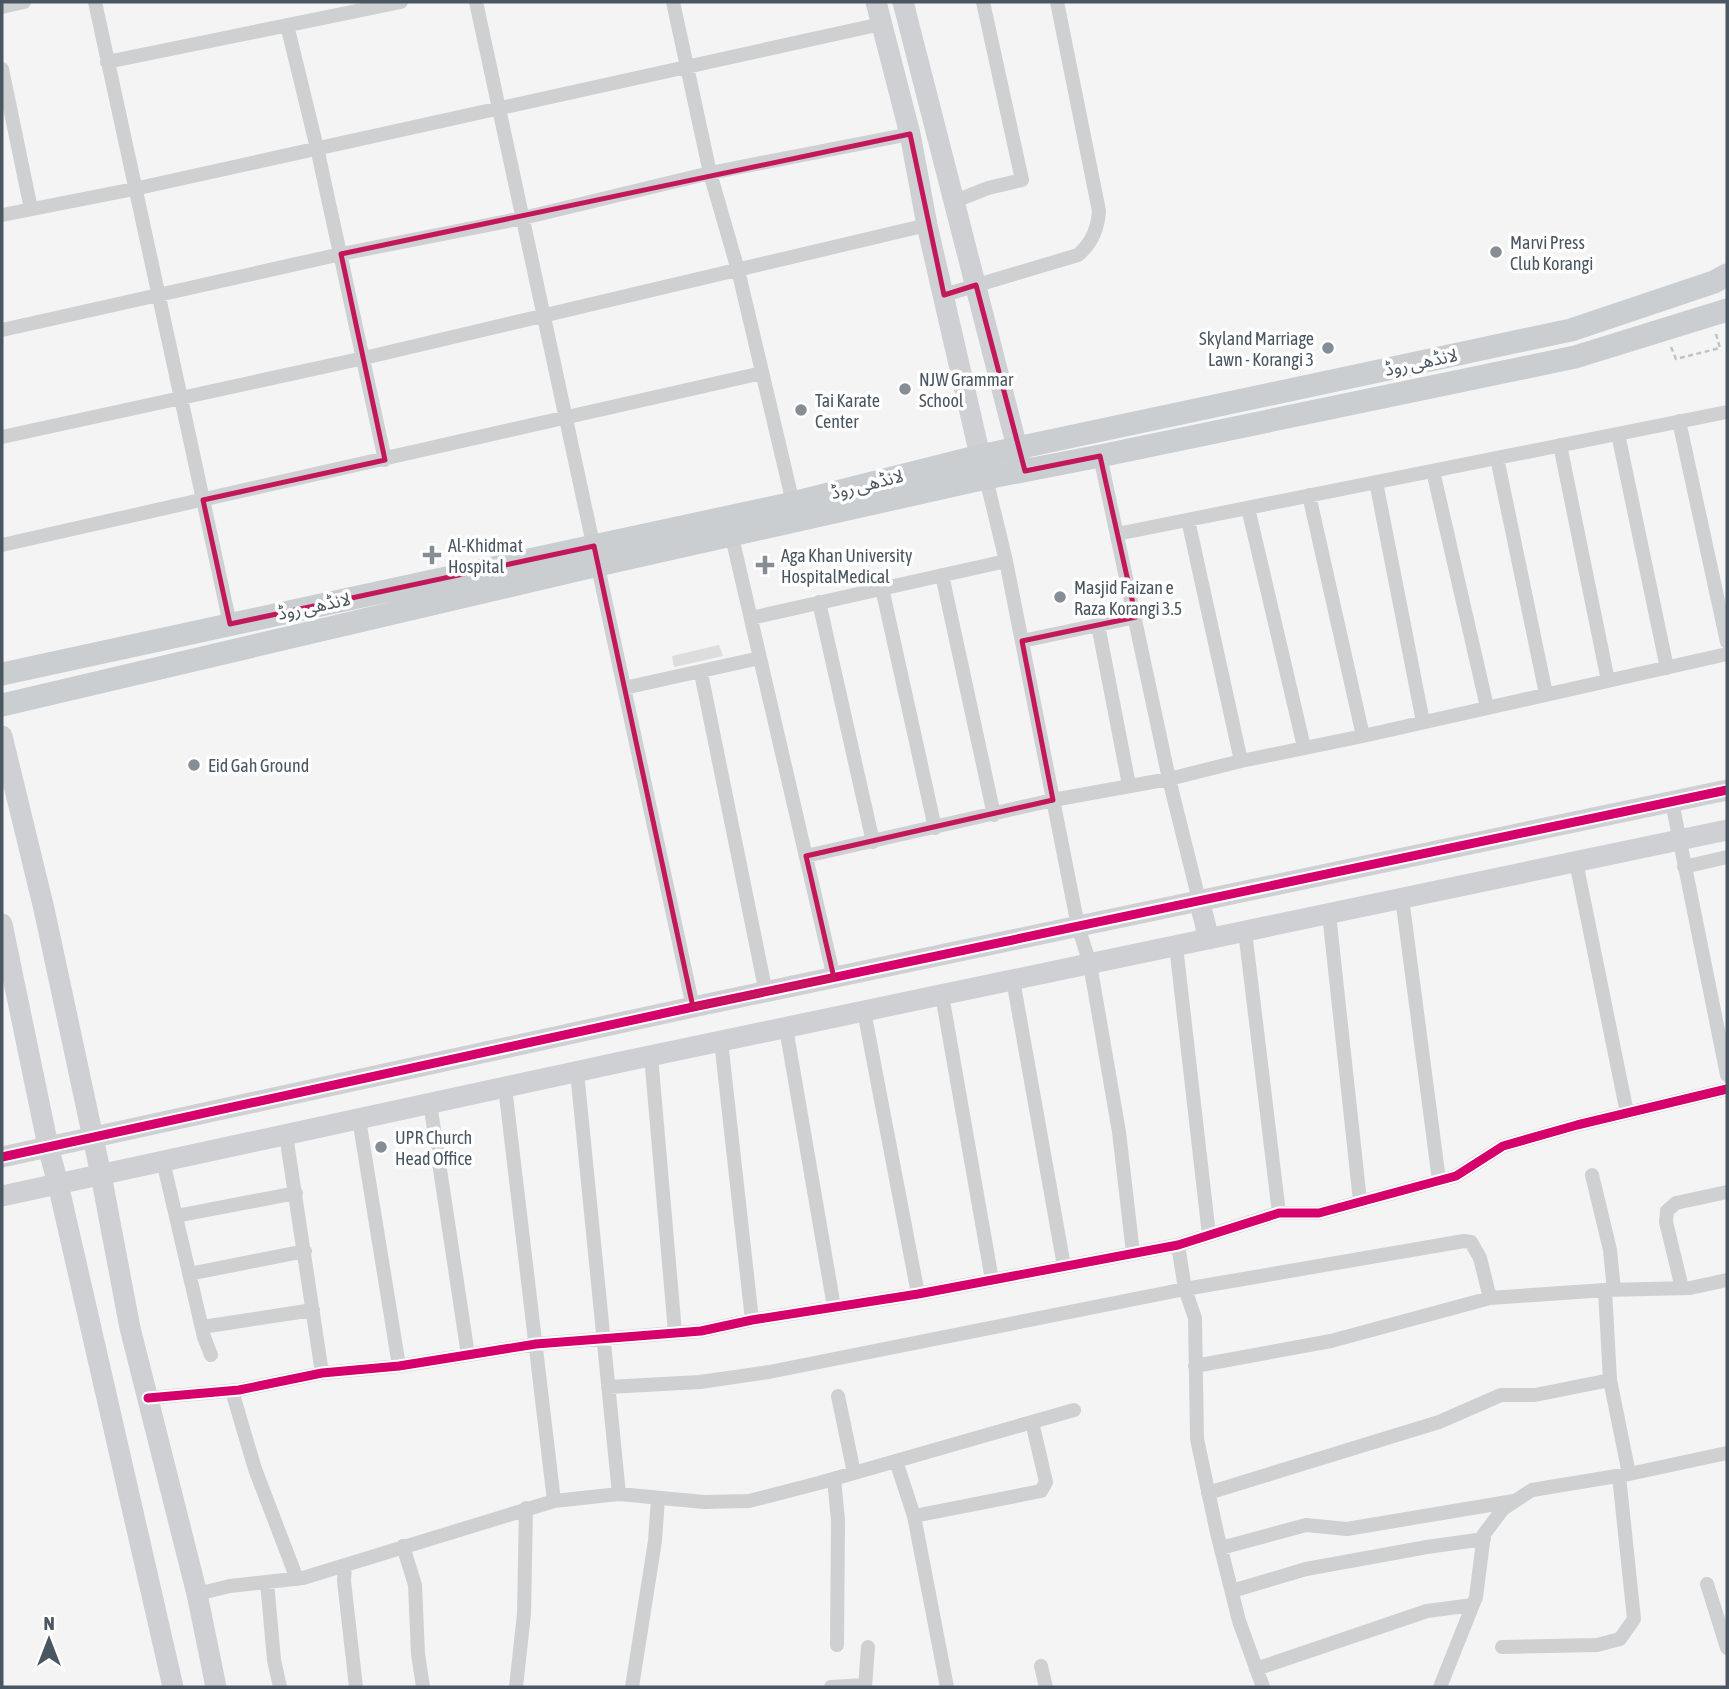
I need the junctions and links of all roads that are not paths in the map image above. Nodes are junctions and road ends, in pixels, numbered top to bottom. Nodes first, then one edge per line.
1 (23, 2) edge
2 (94, 2) edge
3 (401, 2) edge
4 (476, 2) edge
5 (673, 2) edge
6 (876, 2) edge
7 (903, 2) edge
8 (983, 2) edge
9 (1057, 2) edge
10 (2, 6) edge
11 (881, 24) junction
12 (287, 25) junction
13 (107, 62) junction
14 (687, 68) junction
15 (2, 69) edge
16 (499, 108) junction
17 (910, 134) junction
18 (317, 148) junction
19 (710, 173) junction
20 (134, 189) junction
21 (953, 202) junction
22 (31, 209) junction
23 (2, 215) edge
24 (523, 218) junction
25 (927, 225) junction
26 (341, 254) junction
27 (738, 270) junction
28 (1727, 275) edge
29 (976, 285) junction
30 (158, 295) junction
31 (944, 295) junction
32 (1727, 310) edge
33 (544, 315) junction
34 (2, 330) edge
35 (364, 358) junction
36 (762, 373) junction
37 (181, 399) junction
38 (1727, 412) edge
39 (566, 417) junction
40 (1679, 421) junction
41 (1618, 434) junction
42 (2, 438) edge
43 (1560, 445) junction
44 (1100, 456) junction
45 (1497, 458) junction
46 (386, 460) junction
47 (1021, 460) junction
48 (983, 467) junction
49 (1433, 471) junction
50 (1376, 482) junction
51 (1309, 495) junction
52 (203, 500) junction
53 (793, 503) junction
54 (1248, 508) junction
55 (1188, 520) junction
56 (2, 528) edge
57 (1117, 534) junction
58 (732, 537) junction
59 (4, 544) edge
60 (596, 556) junction
61 (1006, 561) junction
62 (942, 575) junction
63 (883, 588) junction
64 (819, 602) junction
65 (1136, 617) junction
66 (751, 618) junction
67 (230, 624) junction
68 (1098, 625) junction
69 (1022, 641) junction
70 (1727, 642) edge
71 (1727, 654) edge
72 (760, 658) junction
73 (1667, 668) junction
74 (701, 673) junction
75 (2, 674) edge
76 (1608, 681) junction
77 (624, 688) junction
78 (1546, 694) junction
79 (2, 705) edge
80 (1487, 707) junction
81 (1423, 722) junction
82 (2, 736) edge
83 (1363, 736) junction
84 (1304, 747) junction
85 (1241, 761) junction
86 (1169, 779) junction
87 (1129, 785) junction
88 (1727, 790) edge
89 (1053, 800) junction
90 (1672, 802) junction
91 (994, 815) junction
92 (935, 828) junction
93 (1727, 830) edge
94 (1679, 840) junction
95 (873, 842) junction
96 (806, 856) junction
97 (1727, 858) edge
98 (1576, 862) junction
99 (1684, 867) junction
100 (1402, 898) junction
101 (1199, 900) junction
102 (1329, 914) junction
103 (2, 924) edge
104 (1078, 926) junction
105 (1245, 931) junction
106 (1209, 939) junction
107 (1176, 946) junction
108 (1090, 964) junction
109 (834, 978) junction
110 (1013, 980) junction
111 (777, 990) junction
112 (942, 995) junction
113 (693, 1007) junction
114 (864, 1011) junction
115 (791, 1026) junction
116 (721, 1041) junction
117 (651, 1056) junction
118 (577, 1072) junction
119 (1727, 1073) edge
120 (354, 1081) junction
121 (505, 1087) junction
122 (1727, 1089) edge
123 (430, 1103) junction
124 (1627, 1113) junction
125 (362, 1118) junction
126 (286, 1135) junction
127 (92, 1136) junction
128 (48, 1146) junction
129 (2, 1157) edge
130 (163, 1161) junction
131 (101, 1175) junction
132 (1592, 1175) dead end
133 (1439, 1180) junction
134 (58, 1184) junction
135 (1727, 1192) edge
136 (296, 1193) junction
137 (2, 1196) edge
138 (1360, 1201) junction
139 (1279, 1213) junction
140 (176, 1216) junction
141 (1209, 1235) junction
142 (1178, 1245) junction
143 (304, 1251) junction
144 (1133, 1253) junction
145 (1063, 1266) junction
146 (189, 1274) junction
147 (992, 1280) junction
148 (1727, 1280) edge
149 (1682, 1288) junction
150 (1185, 1289) junction
151 (1610, 1290) junction
152 (918, 1294) junction
153 (1490, 1298) junction
154 (834, 1307) junction
155 (313, 1310) junction
156 (752, 1320) junction
157 (202, 1327) junction
158 (675, 1332) junction
159 (604, 1337) junction
160 (536, 1344) junction
161 (211, 1355) dead end
162 (468, 1355) junction
163 (399, 1366) junction
164 (1195, 1366) junction
165 (322, 1373) junction
166 (1610, 1380) junction
167 (608, 1387) junction
168 (232, 1391) junction
169 (838, 1396) dead end
170 (148, 1398) junction
171 (1074, 1410) dead end
172 (1032, 1422) junction
173 (1727, 1453) edge
174 (896, 1461) junction
175 (854, 1473) junction
176 (1624, 1475) junction
177 (834, 1479) junction
178 (1208, 1493) junction
179 (619, 1494) junction
180 (657, 1498) junction
181 (1518, 1500) junction
182 (554, 1501) junction
183 (526, 1508) junction
184 (914, 1516) junction
185 (1484, 1539) junction
186 (404, 1546) junction
187 (1221, 1548) junction
188 (345, 1566) junction
189 (297, 1579) junction
190 (267, 1582) junction
191 (1707, 1584) dead end
192 (1232, 1591) junction
193 (197, 1594) junction
194 (1473, 1605) junction
195 (837, 1645) dead end
196 (868, 1647) dead end
197 (1502, 1647) dead end
198 (1727, 1648) edge
199 (1041, 1666) dead end
200 (1256, 1669) junction
201 (865, 1686) edge
202 (173, 1687) edge
203 (216, 1687) edge
204 (280, 1687) edge
205 (356, 1687) edge
206 (423, 1687) edge
207 (516, 1687) edge
208 (632, 1687) edge
209 (831, 1687) edge
210 (947, 1687) edge
211 (1046, 1687) edge
212 (1263, 1687) edge
213 (1440, 1687) edge

1 - 10 street
2 - 13 street
3 - 12 street
4 - 16 street
5 - 14 street
6 - 11 street
7 - 21 street
8 - 21 street
9 - 29 street
11 - 14 street
11 - 17 street
12 - 13 street
12 - 18 street
13 - 20 street
14 - 16 street
14 - 19 street
15 - 22 street
16 - 18 street
16 - 24 street
17 - 19 street
17 - 25 street
18 - 20 street
18 - 26 street
19 - 24 street
19 - 27 street
20 - 22 street
20 - 30 street
21 - 29 street
22 - 23 street
24 - 26 street
24 - 33 street
25 - 27 street
25 - 31 street
26 - 30 street
26 - 35 street
27 - 33 street
27 - 36 street
28 - 47 main road, لانڈھی روڈ
29 - 31 street
29 - 47 street
30 - 34 street
30 - 37 street
31 - 48 street
32 - 44 main road, لانڈھی روڈ
33 - 35 street
33 - 39 street
35 - 37 street
35 - 46 street
36 - 39 street
36 - 53 street
37 - 42 street
37 - 52 street
38 - 40 street
39 - 46 street
39 - 60 street
40 - 41 street
40 - 70 street
41 - 43 street
41 - 73 street
43 - 45 street
43 - 76 street
44 - 47 main road, لانڈھی روڈ
44 - 57 street
45 - 49 street
45 - 78 street
46 - 52 street
47 - 48 main road, لانڈھی روڈ
48 - 53 main road, لانڈھی روڈ
48 - 58 main road, لانڈھی روڈ
48 - 61 street
49 - 50 street
49 - 80 street
50 - 51 street
50 - 81 street
51 - 54 street
51 - 83 street
52 - 59 street
52 - 67 street
53 - 60 main road, لانڈھی روڈ
54 - 55 street
54 - 84 street
55 - 57 street
55 - 85 street
56 - 59 street
57 - 65 street
58 - 60 main road, لانڈھی روڈ
58 - 66 street
60 - 67 main road, لانڈھی روڈ
60 - 77 street
60 - 79 main road, لانڈھی روڈ
61 - 62 street
61 - 69 street
62 - 63 street
62 - 91 street
63 - 64 street
63 - 92 street
64 - 66 street
64 - 95 street
65 - 68 street
65 - 86 street
66 - 72 street
67 - 75 main road, لانڈھی روڈ
68 - 69 street
68 - 87 street
69 - 89 street
71 - 73 street
72 - 74 street
72 - 96 street
73 - 76 street
74 - 77 street
74 - 111 street
76 - 78 street
77 - 113 street
78 - 80 street
80 - 81 street
81 - 83 street
82 - 127 street
83 - 84 street
84 - 85 street
85 - 86 street
86 - 87 street
86 - 101 street
87 - 89 street
88 - 90 street
89 - 91 street
89 - 104 street
90 - 94 street
90 - 101 street
91 - 92 street
92 - 95 street
93 - 94 street
94 - 98 street
94 - 99 street
95 - 96 street
96 - 109 street
97 - 99 street
98 - 100 street
98 - 124 street
99 - 119 street
100 - 102 street
100 - 133 street
101 - 104 street
101 - 106 street
102 - 105 street
102 - 138 street
103 - 128 street
104 - 108 street
104 - 109 street
105 - 106 street
105 - 139 street
106 - 107 street
107 - 108 street
107 - 141 street
108 - 110 street
108 - 144 street
109 - 111 street
110 - 112 street
110 - 145 street
111 - 113 street
111 - 115 street
112 - 114 street
112 - 147 street
113 - 120 street
114 - 115 street
114 - 152 street
115 - 116 street
115 - 154 street
116 - 117 street
116 - 156 street
117 - 118 street
117 - 158 street
118 - 121 street
118 - 159 street
120 - 125 street
120 - 127 street
121 - 123 street
121 - 160 street
122 - 124 street
123 - 125 street
123 - 162 street
124 - 133 street
125 - 126 street
125 - 163 street
126 - 130 street
126 - 136 street
127 - 128 street
127 - 131 street
128 - 129 street
128 - 134 street
130 - 131 street
130 - 140 street
131 - 134 street
131 - 170 street
132 - 151 street
133 - 138 street
134 - 137 street
134 - 202 street
135 - 149 street
136 - 140 street
136 - 143 street
138 - 139 street
139 - 141 street
140 - 146 street
141 - 142 street
142 - 144 street
142 - 150 street
143 - 146 street
143 - 155 street
144 - 145 street
145 - 147 street
146 - 157 street
147 - 152 street
148 - 149 street
149 - 151 street
150 - 153 street
150 - 164 street
150 - 167 street
151 - 153 street
151 - 166 street
152 - 154 street
153 - 164 street
154 - 156 street
155 - 157 street
155 - 165 street
156 - 158 street
157 - 161 street
158 - 159 street
159 - 160 street
159 - 167 street
160 - 162 street
160 - 182 street
162 - 163 street
163 - 165 street
164 - 178 street
165 - 168 street
166 - 176 street
166 - 178 street
167 - 179 street
168 - 170 street
168 - 189 street
169 - 175 street
170 - 193 street
171 - 172 street
172 - 174 street
172 - 184 street
173 - 176 street
174 - 175 street
174 - 184 street
175 - 177 street
176 - 181 street
176 - 197 street
177 - 180 street
177 - 195 street
178 - 187 street
179 - 180 street
179 - 182 street
180 - 208 street
181 - 185 street
181 - 187 street
182 - 183 street
183 - 186 street
183 - 207 street
184 - 210 street
185 - 192 street
185 - 194 street
186 - 188 street
186 - 206 street
187 - 192 street
188 - 189 street
188 - 205 street
189 - 190 street
190 - 193 street
190 - 204 street
191 - 198 street
192 - 200 street
193 - 203 street
194 - 200 street
194 - 213 street
196 - 201 street
199 - 211 street
200 - 212 street
201 - 209 street

